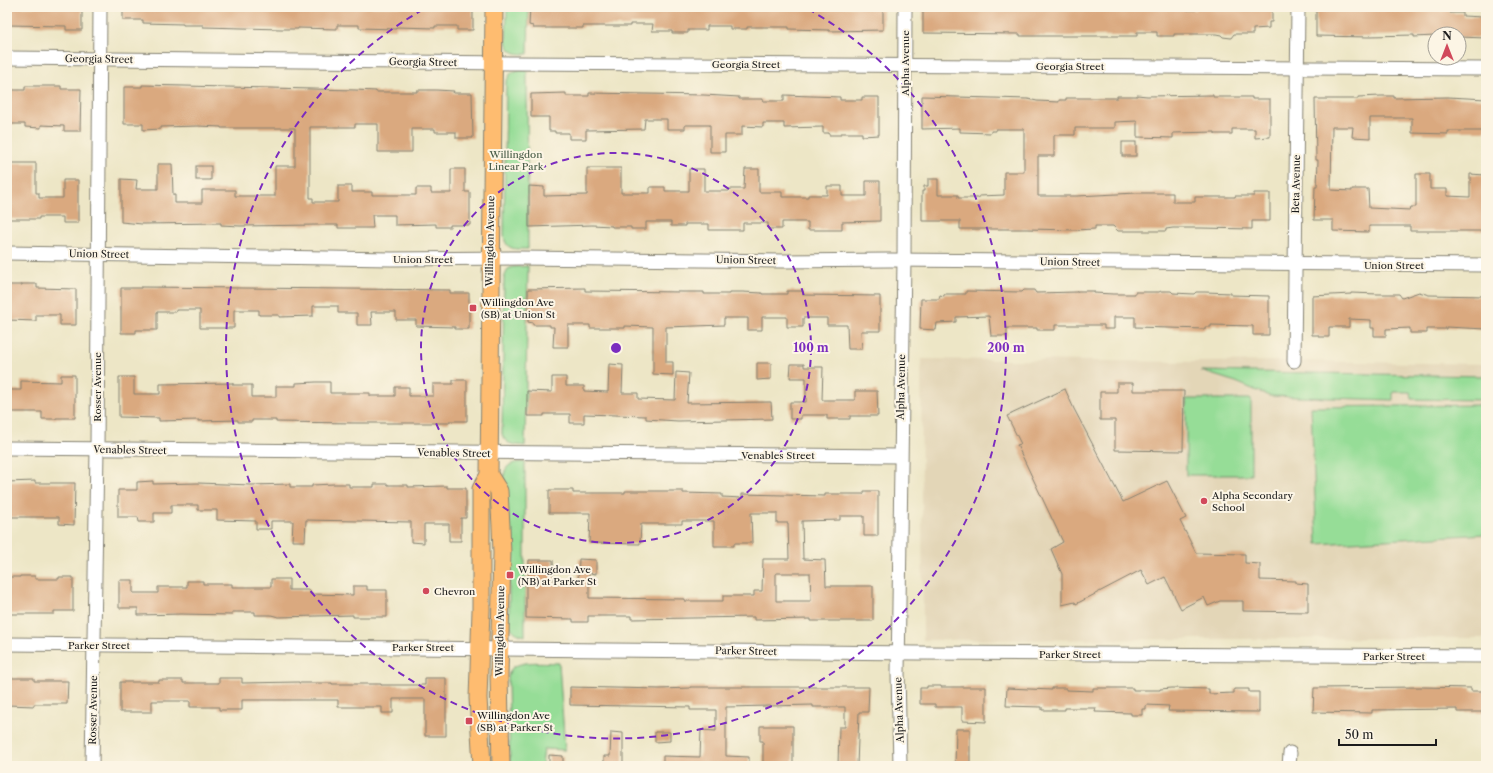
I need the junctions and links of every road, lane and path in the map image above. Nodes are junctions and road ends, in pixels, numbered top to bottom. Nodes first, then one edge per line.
1 (100, 7) edge
2 (494, 7) edge
3 (905, 7) edge
4 (1298, 7) edge
5 (7, 58) edge
6 (100, 59) junction
7 (493, 63) junction
8 (904, 65) junction
9 (1298, 68) junction
10 (1486, 69) edge
11 (7, 253) edge
12 (99, 254) junction
13 (490, 258) junction
14 (904, 260) junction
15 (1296, 264) junction
16 (1486, 265) edge
17 (1294, 361) dead end
18 (7, 448) edge
19 (97, 449) junction
20 (488, 453) junction
21 (900, 456) junction
22 (489, 475) junction
23 (7, 644) edge
24 (95, 645) junction
25 (480, 648) junction
26 (500, 648) junction
27 (899, 653) junction
28 (1486, 656) edge
29 (92, 766) edge
30 (482, 766) edge
31 (501, 766) edge
32 (900, 766) edge

1 - 6 street, Rosser Avenue
2 - 7 main road, Willingdon Avenue
3 - 8 street, Alpha Avenue
4 - 9 street, Beta Avenue
5 - 6 street, Georgia Street
6 - 7 street, Georgia Street
6 - 12 street, Rosser Avenue
7 - 8 street, Georgia Street
7 - 13 main road, Willingdon Avenue
8 - 9 street, Georgia Street
8 - 14 street, Alpha Avenue
9 - 10 street, Georgia Street
9 - 15 street, Beta Avenue
11 - 12 street, Union Street
12 - 13 street, Union Street
12 - 19 street, Rosser Avenue
13 - 14 street, Union Street
13 - 20 main road, Willingdon Avenue
14 - 15 street, Union Street
14 - 21 street, Alpha Avenue
15 - 16 street, Union Street
15 - 17 street, Beta Avenue
18 - 19 street, Venables Street
19 - 20 street, Venables Street
19 - 24 street, Rosser Avenue
20 - 21 street, Venables Street
20 - 22 main road, Willingdon Avenue
21 - 27 street, Alpha Avenue
22 - 25 main road, Willingdon Avenue
22 - 26 main road, Willingdon Avenue
23 - 24 street, Parker Street
24 - 25 street, Parker Street
24 - 29 street, Rosser Avenue
25 - 26 street, Parker Street
25 - 30 main road, Willingdon Avenue
26 - 27 street, Parker Street
26 - 31 main road, Willingdon Avenue
27 - 28 street, Parker Street
27 - 32 street, Alpha Avenue

